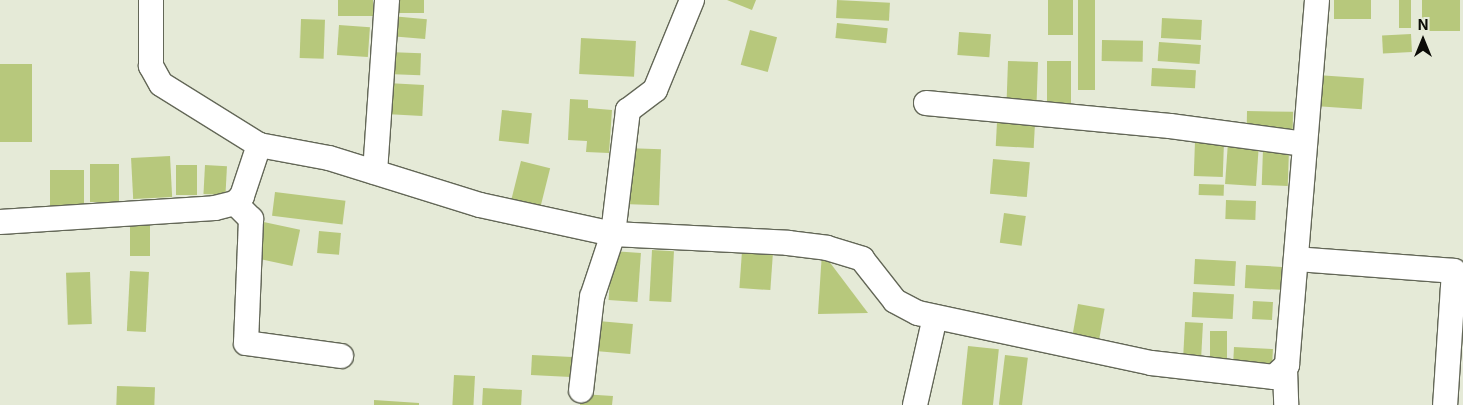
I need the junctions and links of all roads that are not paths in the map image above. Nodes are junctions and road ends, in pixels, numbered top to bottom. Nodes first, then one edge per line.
1 (150, 0) edge
2 (387, 0) edge
3 (692, 0) edge
4 (1317, 0) edge
5 (926, 102) dead end
6 (1305, 144) junction
7 (260, 145) junction
8 (375, 172) junction
9 (235, 203) junction
10 (0, 222) edge
11 (613, 234) junction
12 (1296, 259) junction
13 (1458, 271) edge
14 (935, 316) junction
15 (341, 356) dead end
16 (1285, 369) junction
17 (580, 390) dead end
18 (915, 405) edge
19 (1286, 405) edge
20 (1445, 405) edge

1 - 7 street
2 - 8 street
3 - 11 street
4 - 6 street
5 - 6 street
6 - 12 street
7 - 8 street
7 - 9 street
8 - 11 street
9 - 10 street
9 - 15 street
11 - 14 street
11 - 17 street
12 - 13 street
12 - 16 street
13 - 20 street
14 - 16 street
14 - 18 street
16 - 19 street

